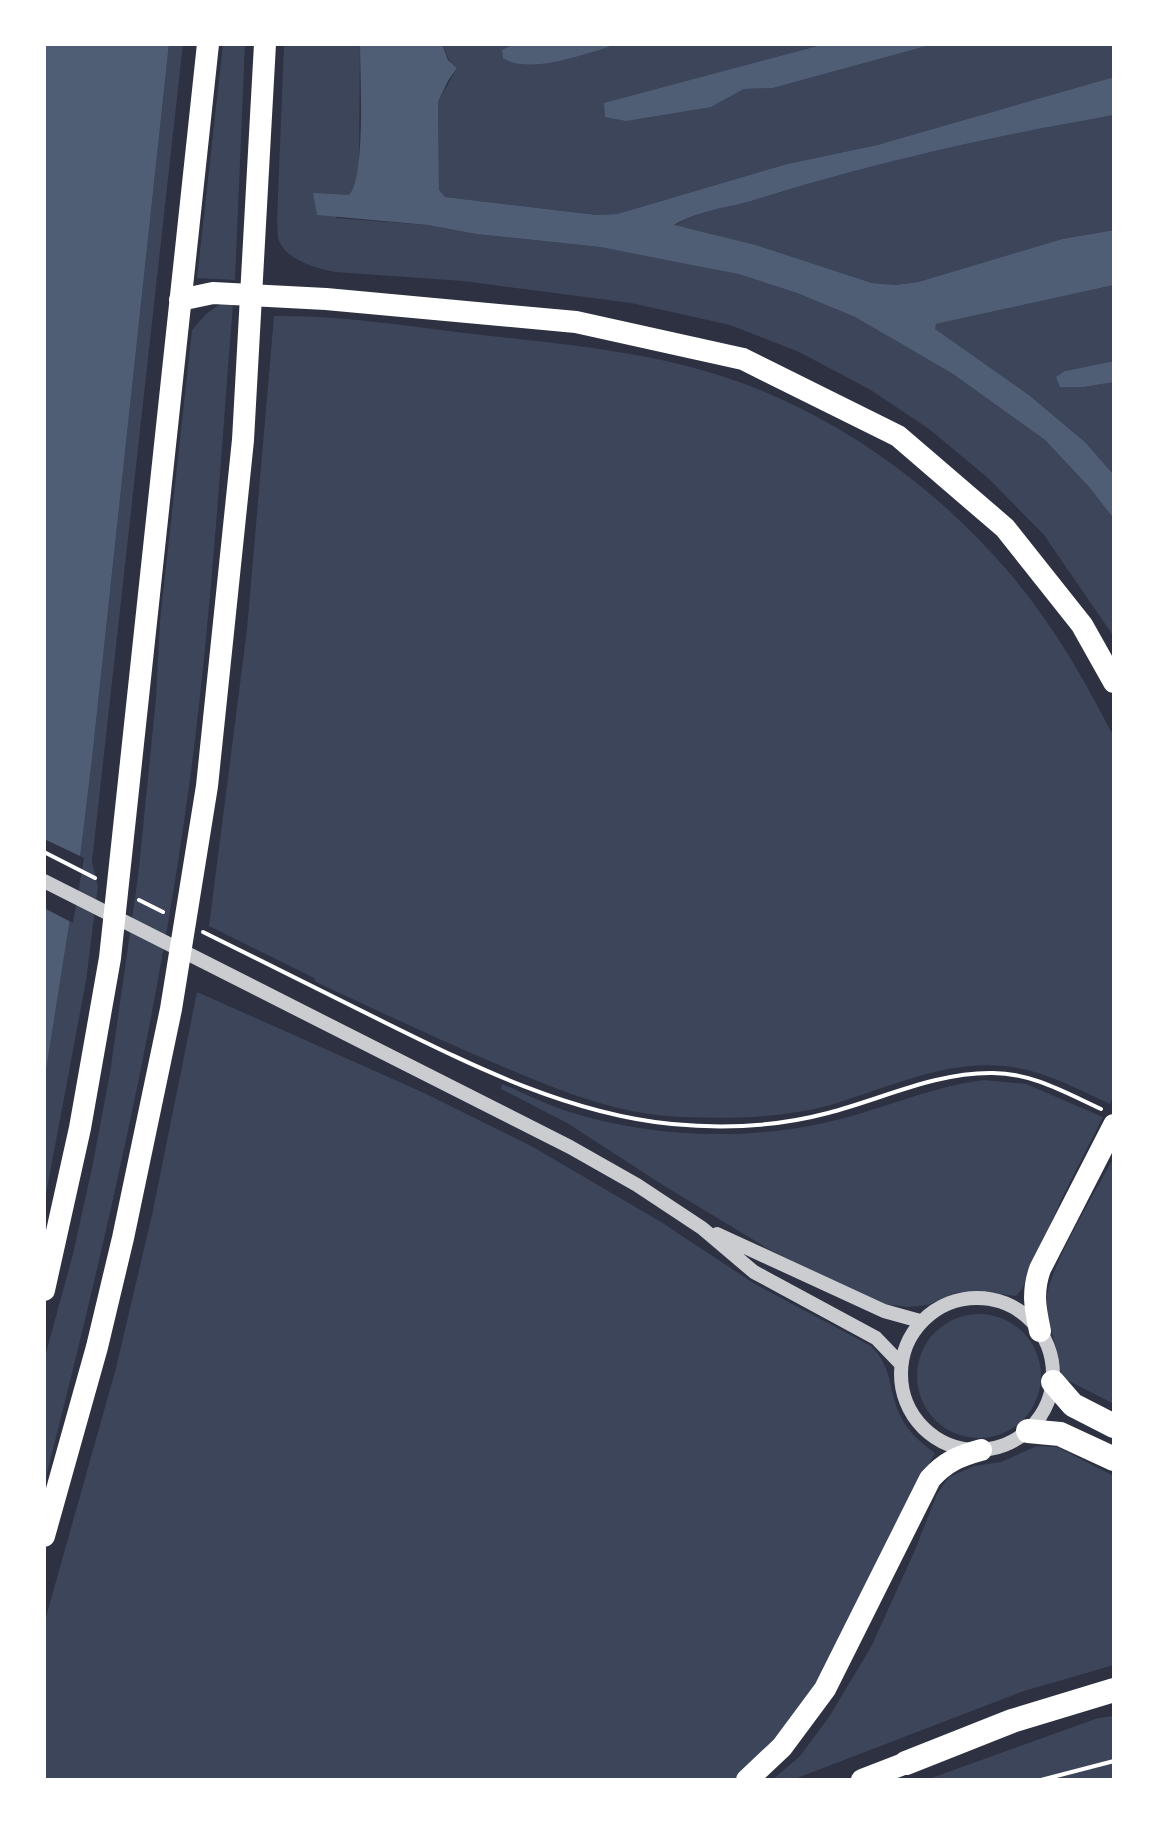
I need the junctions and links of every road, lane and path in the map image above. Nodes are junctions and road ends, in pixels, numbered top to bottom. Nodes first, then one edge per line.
1 (208, 44) edge
2 (265, 44) edge
3 (250, 296) junction
4 (180, 300) junction
5 (1114, 682) edge
6 (44, 852) edge
7 (44, 881) edge
8 (101, 881) dead end
9 (129, 895) dead end
10 (171, 916) dead end
11 (200, 931) dead end
12 (1110, 1118) edge
13 (702, 1228) junction
14 (44, 1290) edge
15 (920, 1321) junction
16 (1040, 1331) junction
17 (900, 1363) junction
18 (1053, 1382) junction
19 (1114, 1426) edge
20 (1028, 1431) junction
21 (981, 1450) junction
22 (1114, 1459) edge
23 (44, 1536) edge
24 (1114, 1690) edge
25 (1114, 1761) edge
26 (906, 1763) joint
27 (747, 1780) edge
28 (862, 1780) edge
29 (1041, 1780) edge

1 - 4 highway
2 - 3 highway
3 - 4 highway
3 - 5 highway
3 - 23 highway
4 - 14 highway
6 - 8 path
7 - 13 street
9 - 10 path
11 - 12 path
12 - 16 highway
13 - 15 street
13 - 17 street
15 - 16 street
15 - 17 street
16 - 18 street
17 - 21 street
18 - 19 highway
18 - 20 street
20 - 21 street
20 - 22 highway
21 - 27 highway
24 - 26 highway
25 - 29 path
26 - 28 highway

